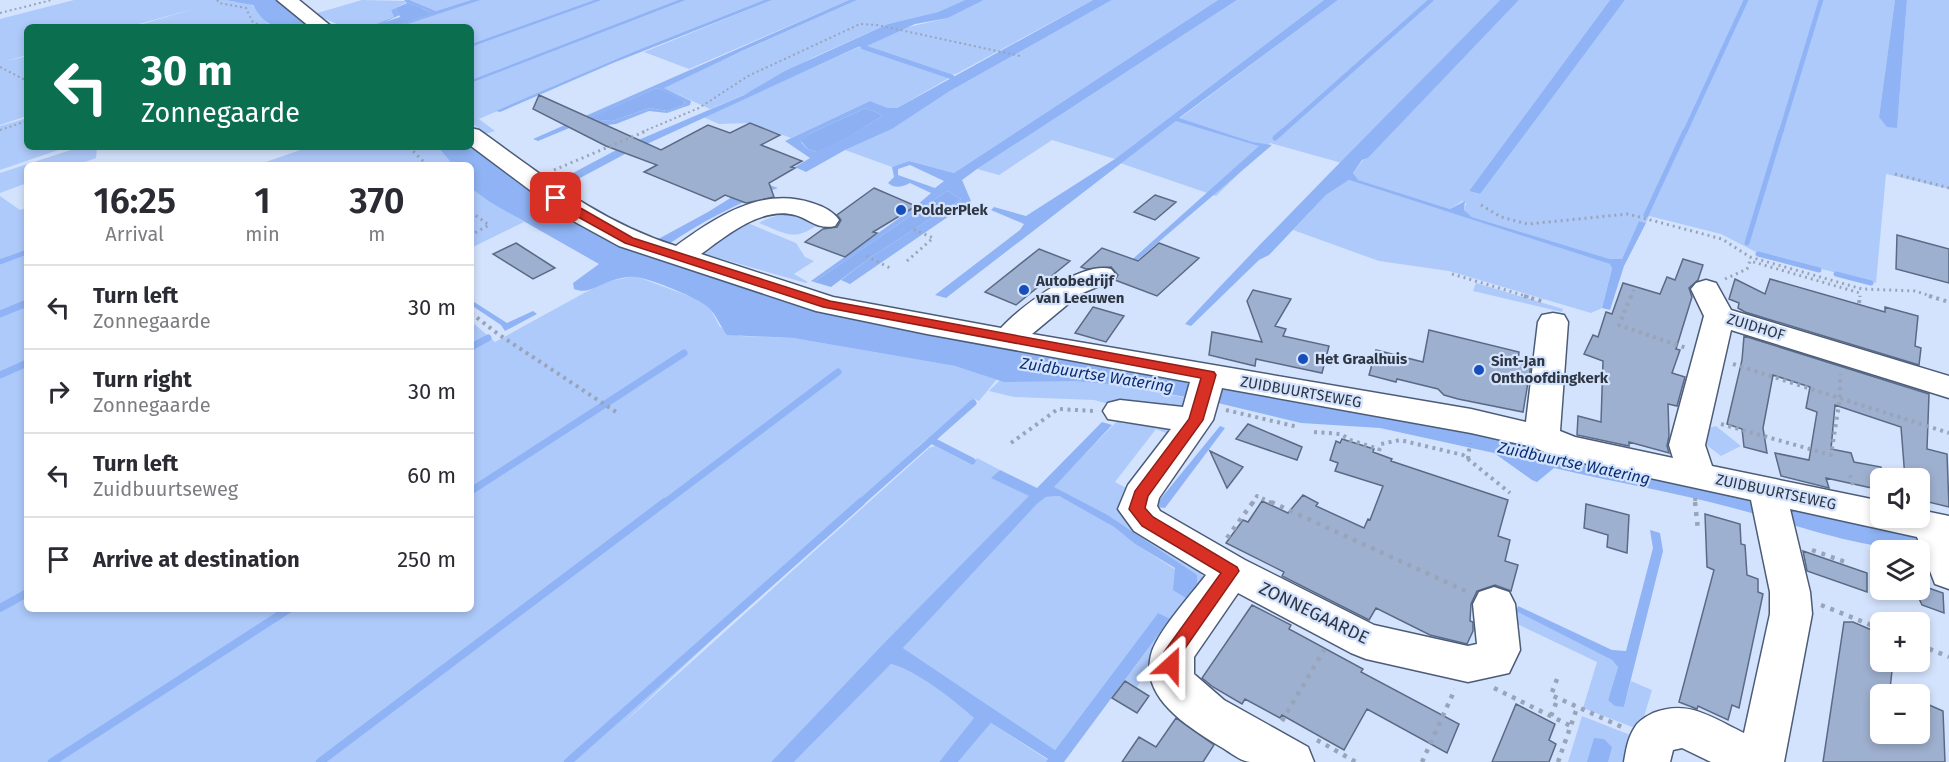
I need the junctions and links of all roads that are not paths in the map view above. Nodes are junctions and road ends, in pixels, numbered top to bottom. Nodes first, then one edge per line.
1 (287, 0) edge
2 (318, 24) edge
3 (474, 137) edge
4 (825, 220) dead end
5 (661, 251) junction
6 (1101, 275) dead end
7 (1553, 322) road end
8 (1010, 339) junction
9 (1949, 387) edge
10 (1210, 398) junction
11 (1120, 411) road end
12 (1542, 437) junction
13 (1696, 489) junction
14 (1769, 503) junction
15 (1870, 514) edge
16 (1910, 528) edge
17 (1942, 546) edge
18 (1221, 566) junction
19 (1494, 604) road end
20 (1649, 750) edge
21 (1259, 752) edge
22 (1760, 762) edge

1 - 2 street
3 - 5 street, ZUIDBUURTSEWEG
4 - 5 street
5 - 8 street, ZUIDBUURTSEWEG
6 - 8 street
7 - 12 street
8 - 10 street, ZUIDBUURTSEWEG
9 - 13 street, ZUIDHOF
10 - 11 street
10 - 12 street, ZUIDBUURTSEWEG
10 - 18 street, ZONNEGAARDE
12 - 13 street, ZUIDBUURTSEWEG
13 - 14 street, ZUIDBUURTSEWEG
14 - 15 street, ZUIDBUURTSEWEG
14 - 22 street
16 - 17 street
18 - 19 street, ZONNEGAARDE
18 - 21 street
20 - 22 street

